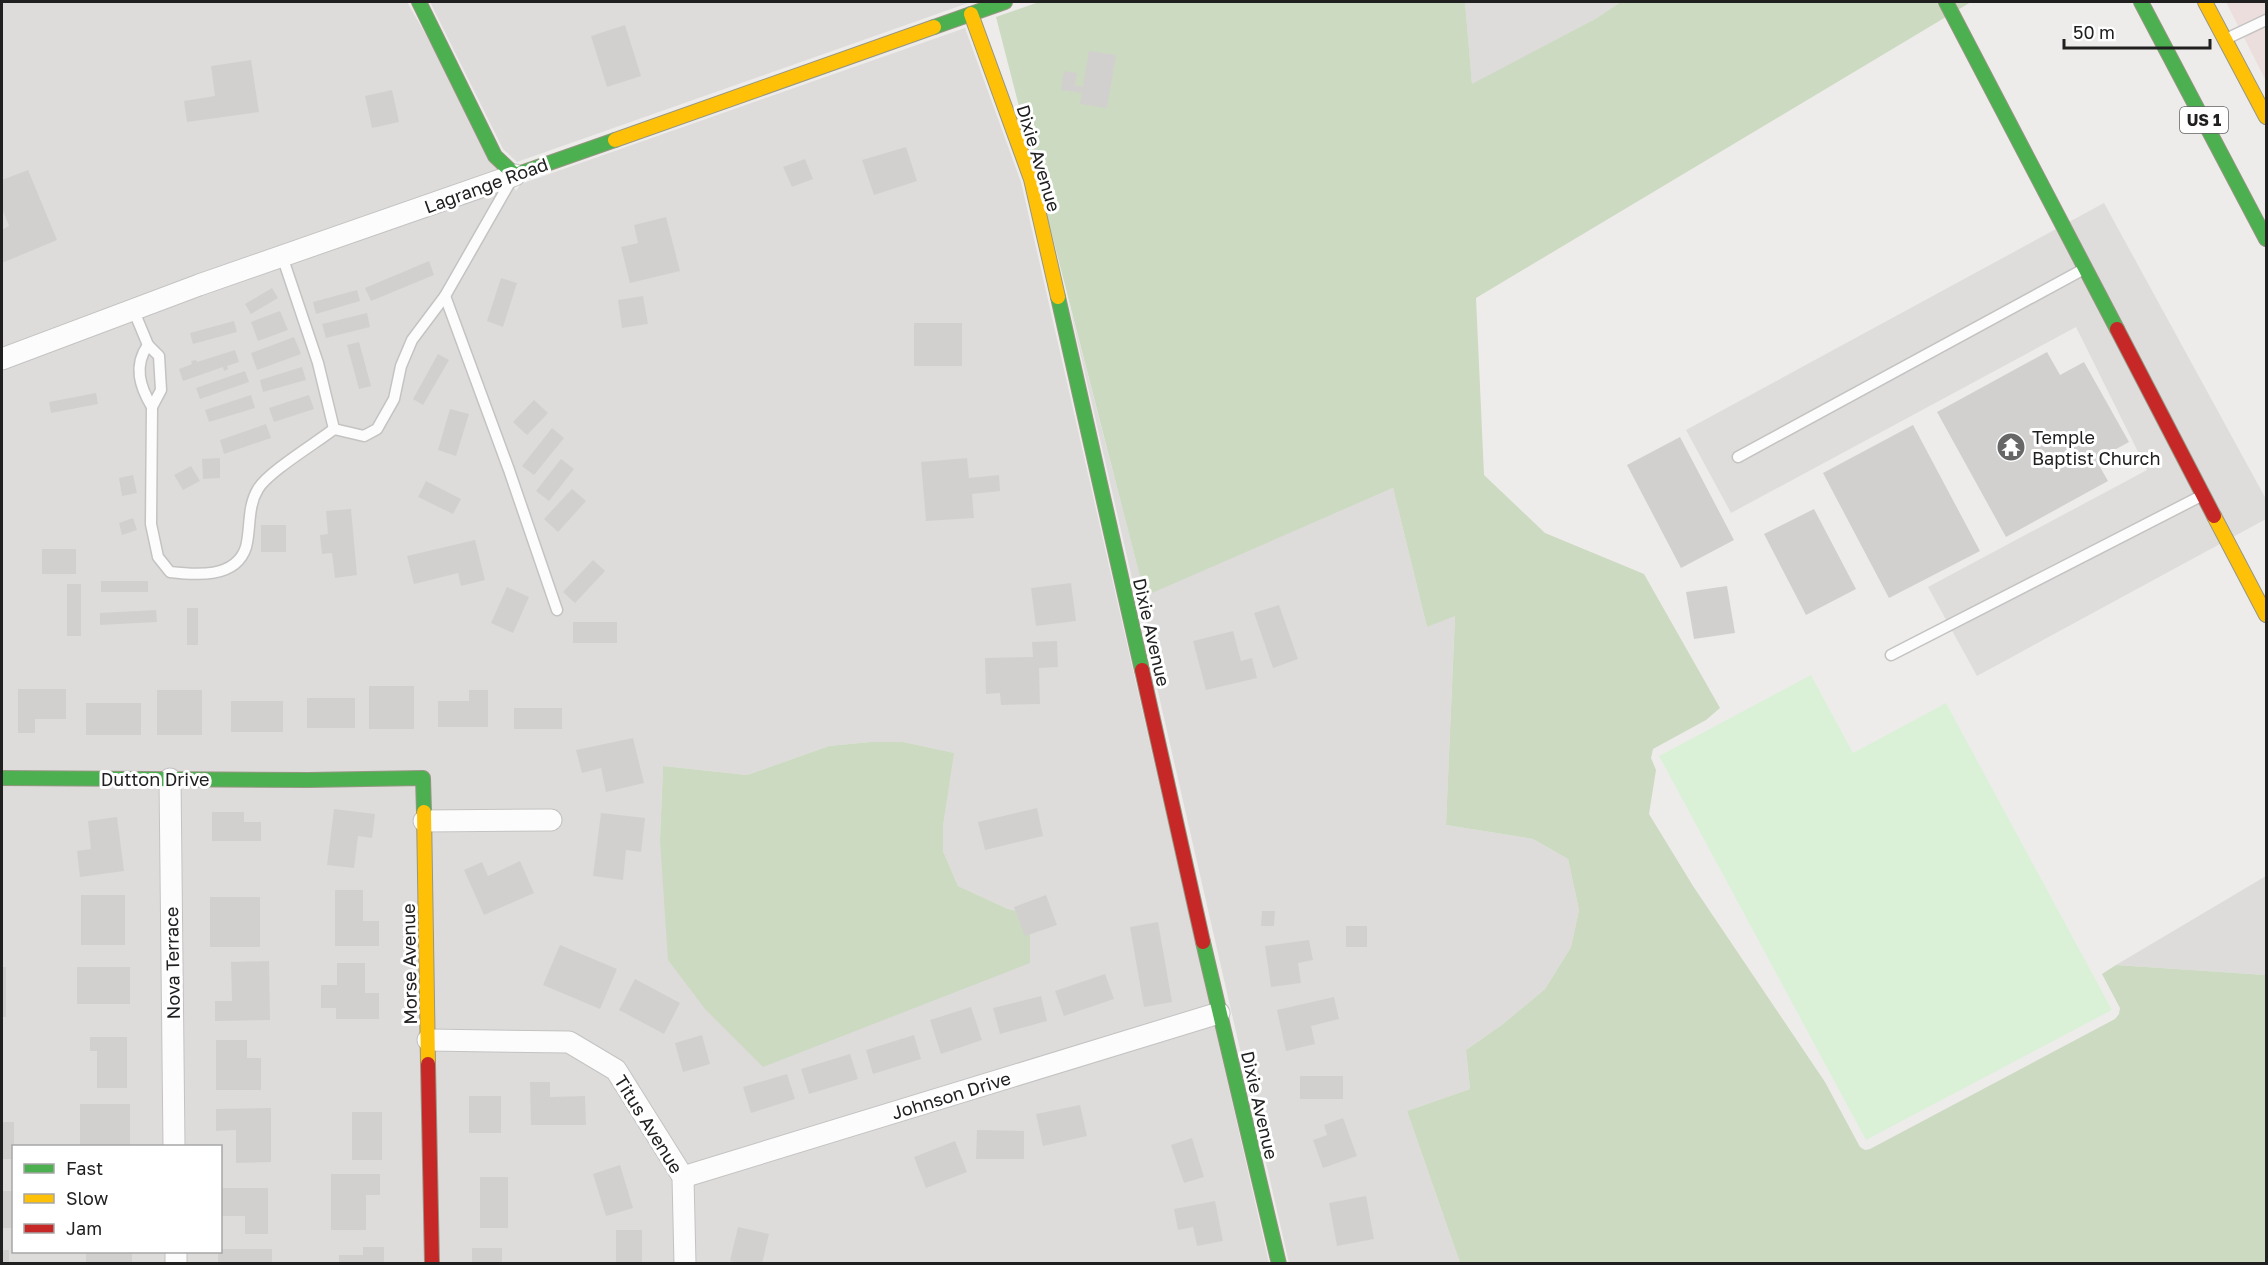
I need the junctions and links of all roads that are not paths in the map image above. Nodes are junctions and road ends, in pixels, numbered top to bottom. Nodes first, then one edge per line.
1 (419, 2) edge
2 (1005, 2) edge
3 (1946, 2) edge
4 (2141, 2) edge
5 (2205, 2) edge
6 (971, 14) junction
7 (2266, 20) edge
8 (2225, 39) junction
9 (2266, 117) edge
10 (515, 175) junction
11 (2266, 239) edge
12 (282, 256) junction
13 (2086, 267) junction
14 (445, 296) junction
15 (133, 309) junction
16 (148, 345) junction
17 (2, 359) edge
18 (152, 407) junction
19 (333, 429) junction
20 (1738, 457) dead end
21 (2204, 494) junction
22 (557, 610) dead end
23 (2266, 615) edge
24 (1892, 655) dead end
25 (2, 778) edge
26 (170, 779) junction
27 (308, 780) joint
28 (551, 820) dead end
29 (424, 821) junction
30 (1219, 1013) junction
31 (428, 1040) junction
32 (174, 1145) edge
33 (683, 1177) junction
34 (432, 1263) edge
35 (685, 1263) edge
36 (1279, 1263) edge

1 - 10 street
2 - 6 street, Lagrange Road
3 - 13 street
4 - 11 street, US 1
5 - 8 street
6 - 10 street, Lagrange Road
6 - 30 street, Dixie Avenue
7 - 8 lane
8 - 9 street
10 - 12 street, Lagrange Road
10 - 14 lane
12 - 15 street, Lagrange Road
12 - 19 lane
13 - 20 lane
13 - 21 street
14 - 19 lane
14 - 22 lane
15 - 16 lane
15 - 17 street, Lagrange Road
16 - 18 lane
16 - 18 lane
18 - 19 lane
21 - 23 street
21 - 24 lane
25 - 26 street, Dutton Drive
26 - 27 street, Dutton Drive
26 - 32 street, Nova Terrace
27 - 29 street, Morse Avenue
28 - 29 street
29 - 31 street, Morse Avenue
30 - 33 street, Johnson Drive
30 - 36 street, Dixie Avenue
31 - 33 street, Titus Avenue
31 - 34 street, Morse Avenue
33 - 35 street, Titus Avenue

